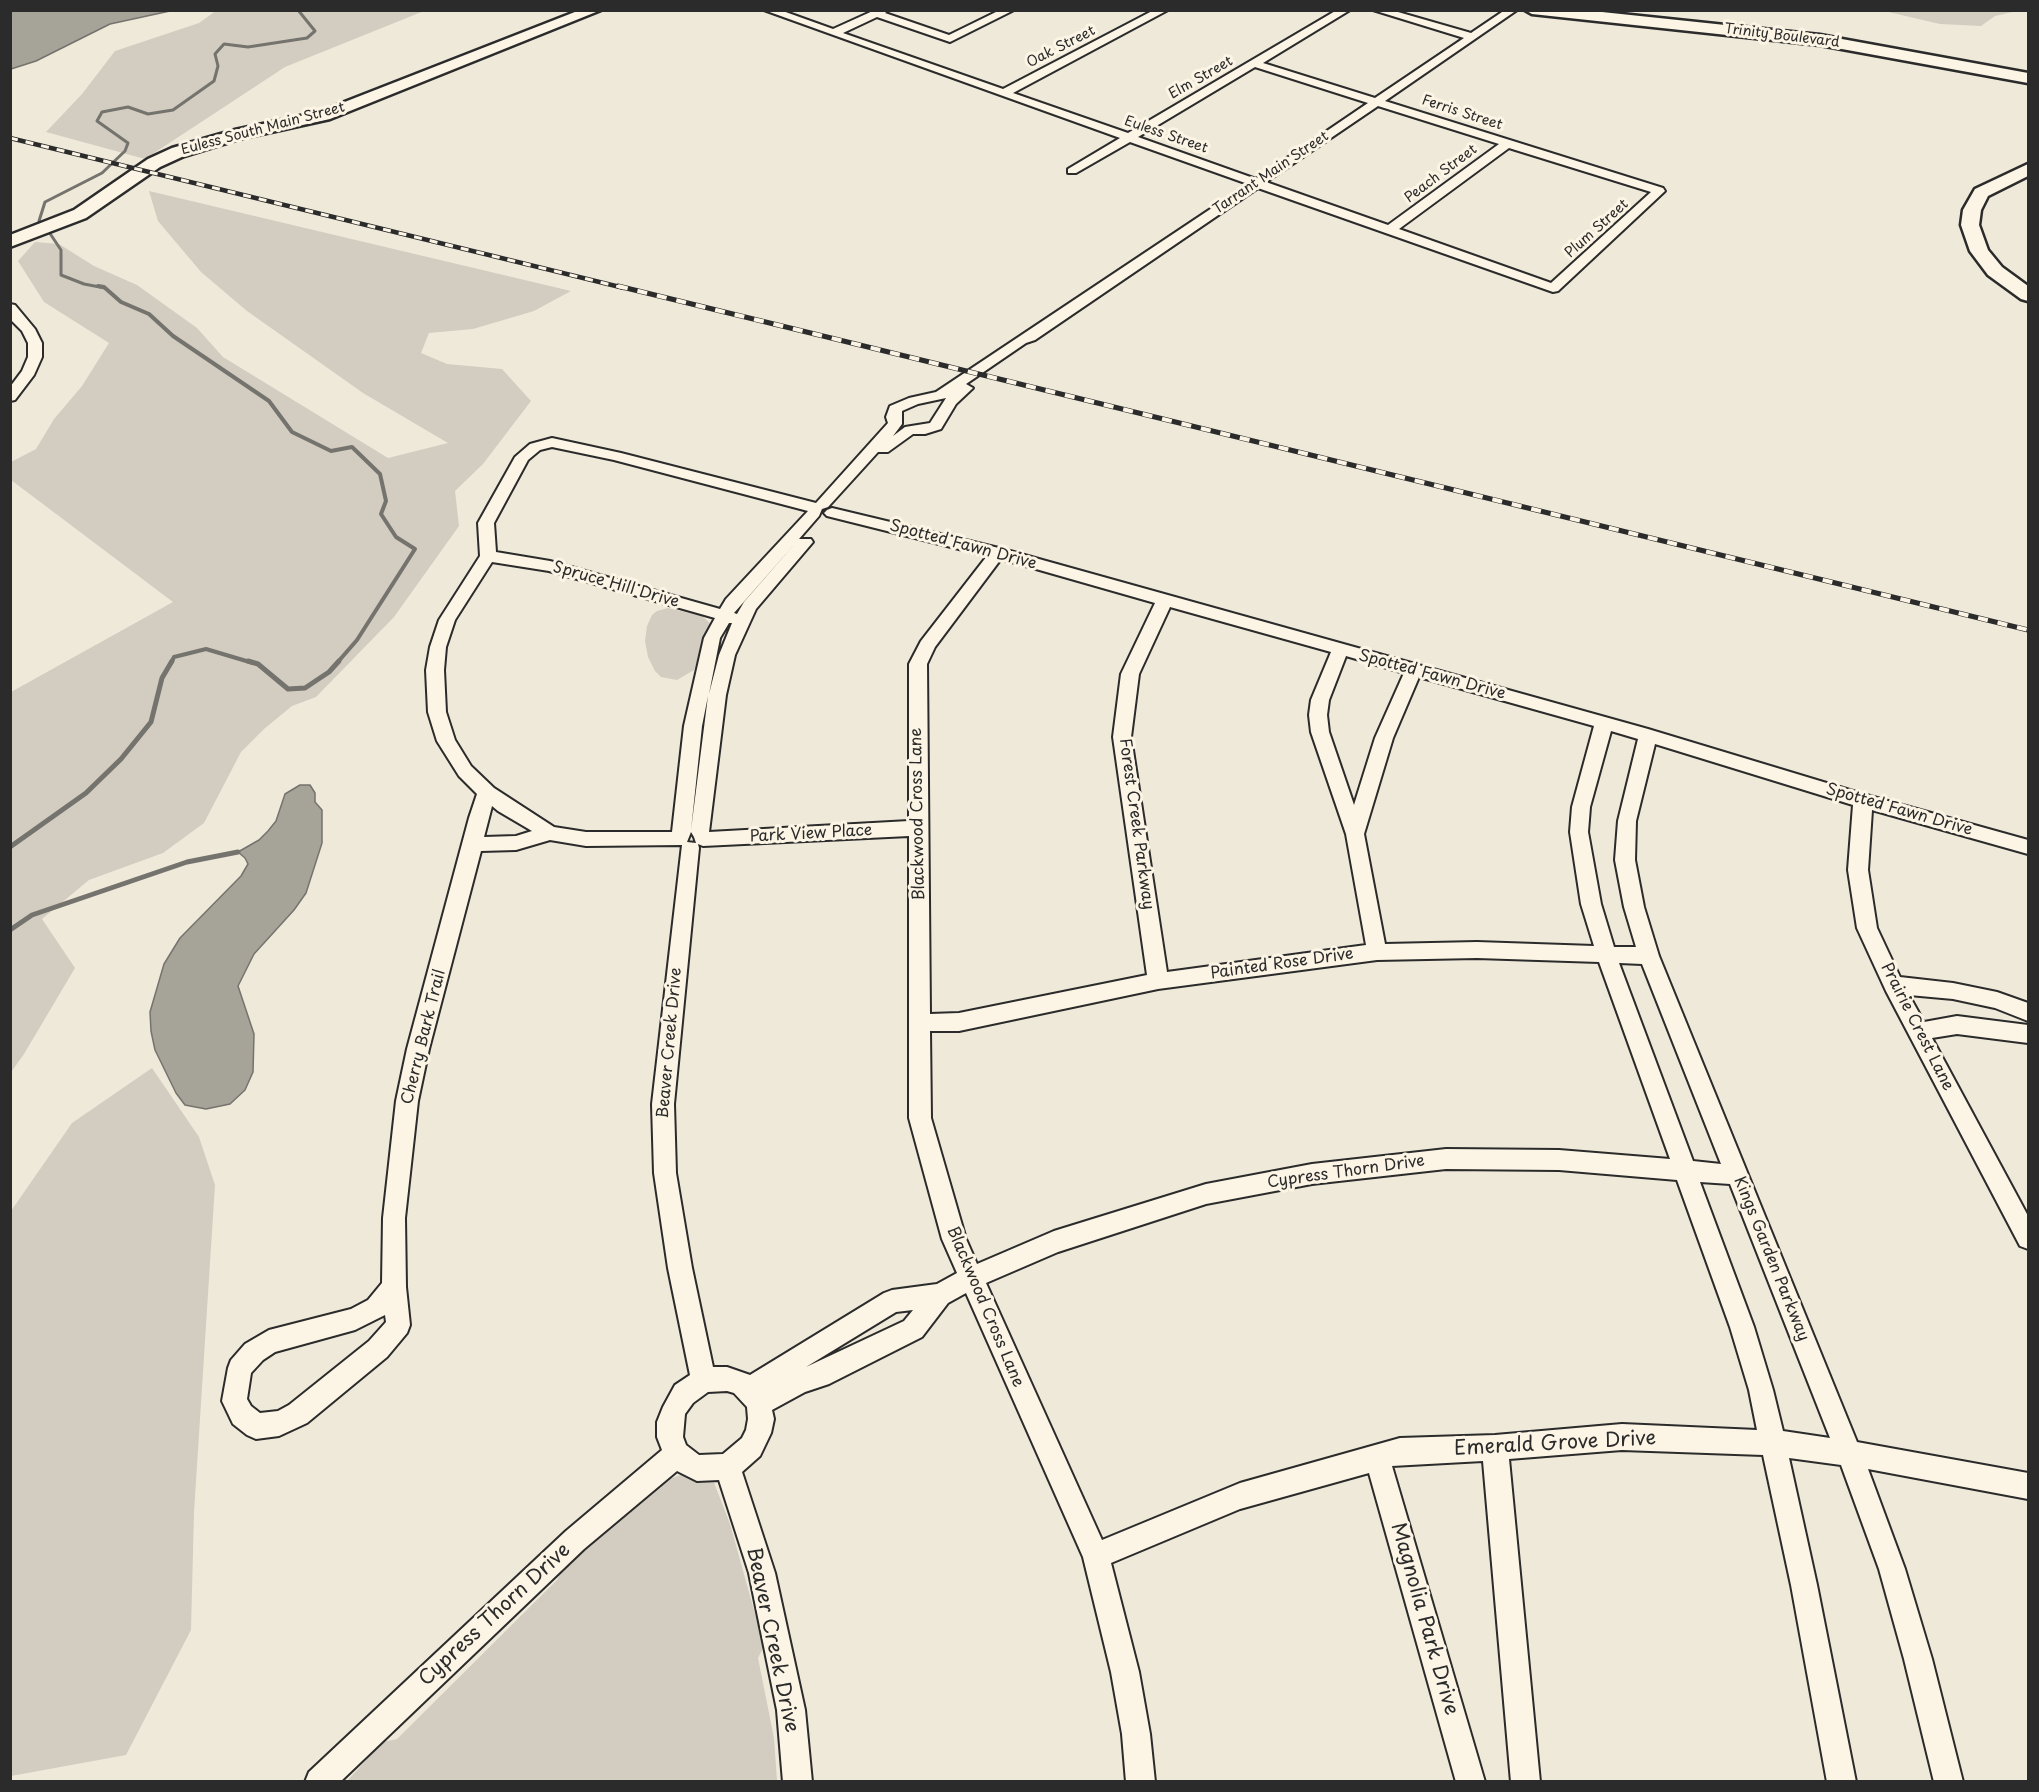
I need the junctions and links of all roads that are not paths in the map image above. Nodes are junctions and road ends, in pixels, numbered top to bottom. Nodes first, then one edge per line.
1 (594, 10) edge
2 (769, 10) edge
3 (1009, 10) edge
4 (1163, 10) edge
5 (1345, 10) edge
6 (1378, 10) edge
7 (1512, 10) edge
8 (1533, 10) edge
9 (1634, 10) edge
10 (880, 12) edge
11 (834, 33) junction
12 (1473, 37) junction
13 (1256, 64) junction
14 (2028, 69) edge
15 (2028, 78) edge
16 (1004, 93) junction
17 (1377, 101) junction
18 (1128, 138) junction
19 (1508, 143) junction
20 (2028, 169) edge
21 (1072, 171) dead end
22 (1258, 182) junction
23 (1659, 191) joint
24 (1392, 229) junction
25 (10, 242) edge
26 (1553, 288) joint
27 (2028, 295) edge
28 (11, 312) edge
29 (984, 370) junction
30 (10, 397) edge
31 (894, 424) junction
32 (910, 430) junction
33 (824, 510) junction
34 (997, 553) junction
35 (489, 556) junction
36 (1164, 601) junction
37 (725, 616) junction
38 (742, 620) junction
39 (1340, 650) junction
40 (1414, 670) junction
41 (1604, 723) junction
42 (1648, 735) junction
43 (487, 793) junction
44 (1863, 801) junction
45 (919, 828) junction
46 (550, 832) junction
47 (1355, 834) junction
48 (691, 838) junction
49 (473, 844) junction
50 (2028, 847) edge
51 (1377, 952) junction
52 (1606, 954) junction
53 (1648, 956) junction
54 (1158, 981) junction
55 (1893, 985) junction
56 (2028, 1012) edge
57 (919, 1023) junction
58 (1919, 1032) junction
59 (2028, 1034) edge
60 (1685, 1171) junction
61 (1737, 1175) junction
62 (2028, 1239) edge
63 (971, 1278) junction
64 (394, 1287) junction
65 (940, 1295) junction
66 (703, 1380) junction
67 (754, 1397) junction
68 (1774, 1443) junction
69 (1495, 1448) junction
70 (1849, 1453) junction
71 (677, 1454) junction
72 (1377, 1457) junction
73 (727, 1466) junction
74 (2028, 1486) edge
75 (1096, 1556) junction
76 (319, 1782) edge
77 (798, 1782) edge
78 (1141, 1782) edge
79 (1471, 1782) edge
80 (1526, 1782) edge
81 (1842, 1782) edge
82 (1949, 1782) edge

1 - 25 street, Euless South Main Street
2 - 11 street, Euless Street
3 - 10 street
4 - 16 street, Oak Street
5 - 13 street, Elm Street
6 - 12 street
7 - 12 street, Tarrant Main Street
8 - 15 street, Trinity Boulevard
9 - 14 street, Trinity Boulevard
10 - 11 street
11 - 16 street, Euless Street
12 - 17 street, Tarrant Main Street
13 - 17 street, Ferris Street
13 - 18 street, Elm Street
16 - 18 street, Euless Street
17 - 19 street, Ferris Street
17 - 22 street, Tarrant Main Street
18 - 21 street, Elm Street
18 - 22 street, Euless Street
19 - 23 street, Ferris Street
19 - 24 street, Peach Street
20 - 27 street
22 - 24 street, Euless Street
22 - 29 street, Tarrant Main Street
23 - 26 street, Plum Street
24 - 26 street, Euless Street
28 - 30 street
29 - 31 street, Beaver Creek Drive
29 - 32 street, Beaver Creek Drive
31 - 32 street
31 - 33 street, Beaver Creek Drive
32 - 33 street, Beaver Creek Drive
33 - 34 street, Spotted Fawn Drive
33 - 35 street, Spotted Fawn Drive
33 - 37 street, Beaver Creek Drive
33 - 38 street, Beaver Creek Drive
34 - 36 street, Spotted Fawn Drive
34 - 45 street, Blackwood Cross Lane
35 - 37 street, Spruce Hill Drive
35 - 43 street, Park View Place
36 - 39 street, Spotted Fawn Drive
36 - 54 street, Forest Creek Parkway
37 - 38 street, Spruce Hill Drive
37 - 48 street, Beaver Creek Drive
38 - 48 street, Beaver Creek Drive
39 - 40 street, Spotted Fawn Drive
39 - 47 street
40 - 41 street, Spotted Fawn Drive
40 - 47 street
41 - 42 street, Spotted Fawn Drive
41 - 52 street
42 - 44 street, Spotted Fawn Drive
42 - 53 street, Kings Garden Parkway
43 - 46 street, Park View Place
43 - 49 street, Cherry Bark Trail
44 - 50 street, Spotted Fawn Drive
44 - 55 street, Prairie Crest Lane
45 - 48 street, Park View Place
45 - 57 street, Blackwood Cross Lane
46 - 48 street, Park View Place
46 - 49 street
47 - 51 street
48 - 66 street, Beaver Creek Drive
49 - 64 street, Cherry Bark Trail
51 - 52 street, Painted Rose Drive
51 - 54 street, Painted Rose Drive
52 - 53 street, Painted Rose Drive
52 - 60 street
53 - 61 street, Kings Garden Parkway
54 - 57 street, Painted Rose Drive
55 - 56 street
55 - 58 street, Prairie Crest Lane
57 - 63 street, Blackwood Cross Lane
58 - 59 street
58 - 62 street, Prairie Crest Lane
60 - 61 street, Cypress Thorn Drive
60 - 63 street, Cypress Thorn Drive
60 - 68 street
61 - 70 street, Kings Garden Parkway
63 - 65 street, Cypress Thorn Drive
63 - 75 street, Blackwood Cross Lane
64 - 64 street, Cherry Bark Trail
65 - 67 street, Cypress Thorn Drive
65 - 67 street, Cypress Thorn Drive
66 - 67 street
66 - 71 street
67 - 73 street
68 - 69 street, Emerald Grove Drive
68 - 70 street, Emerald Grove Drive
68 - 81 street
69 - 72 street, Emerald Grove Drive
69 - 80 street
70 - 74 street, Emerald Grove Drive
70 - 82 street, Kings Garden Parkway
71 - 73 street
71 - 76 street, Cypress Thorn Drive
72 - 75 street, Emerald Grove Drive
72 - 79 street, Magnolia Park Drive
73 - 77 street, Beaver Creek Drive
75 - 78 street, Blackwood Cross Lane

